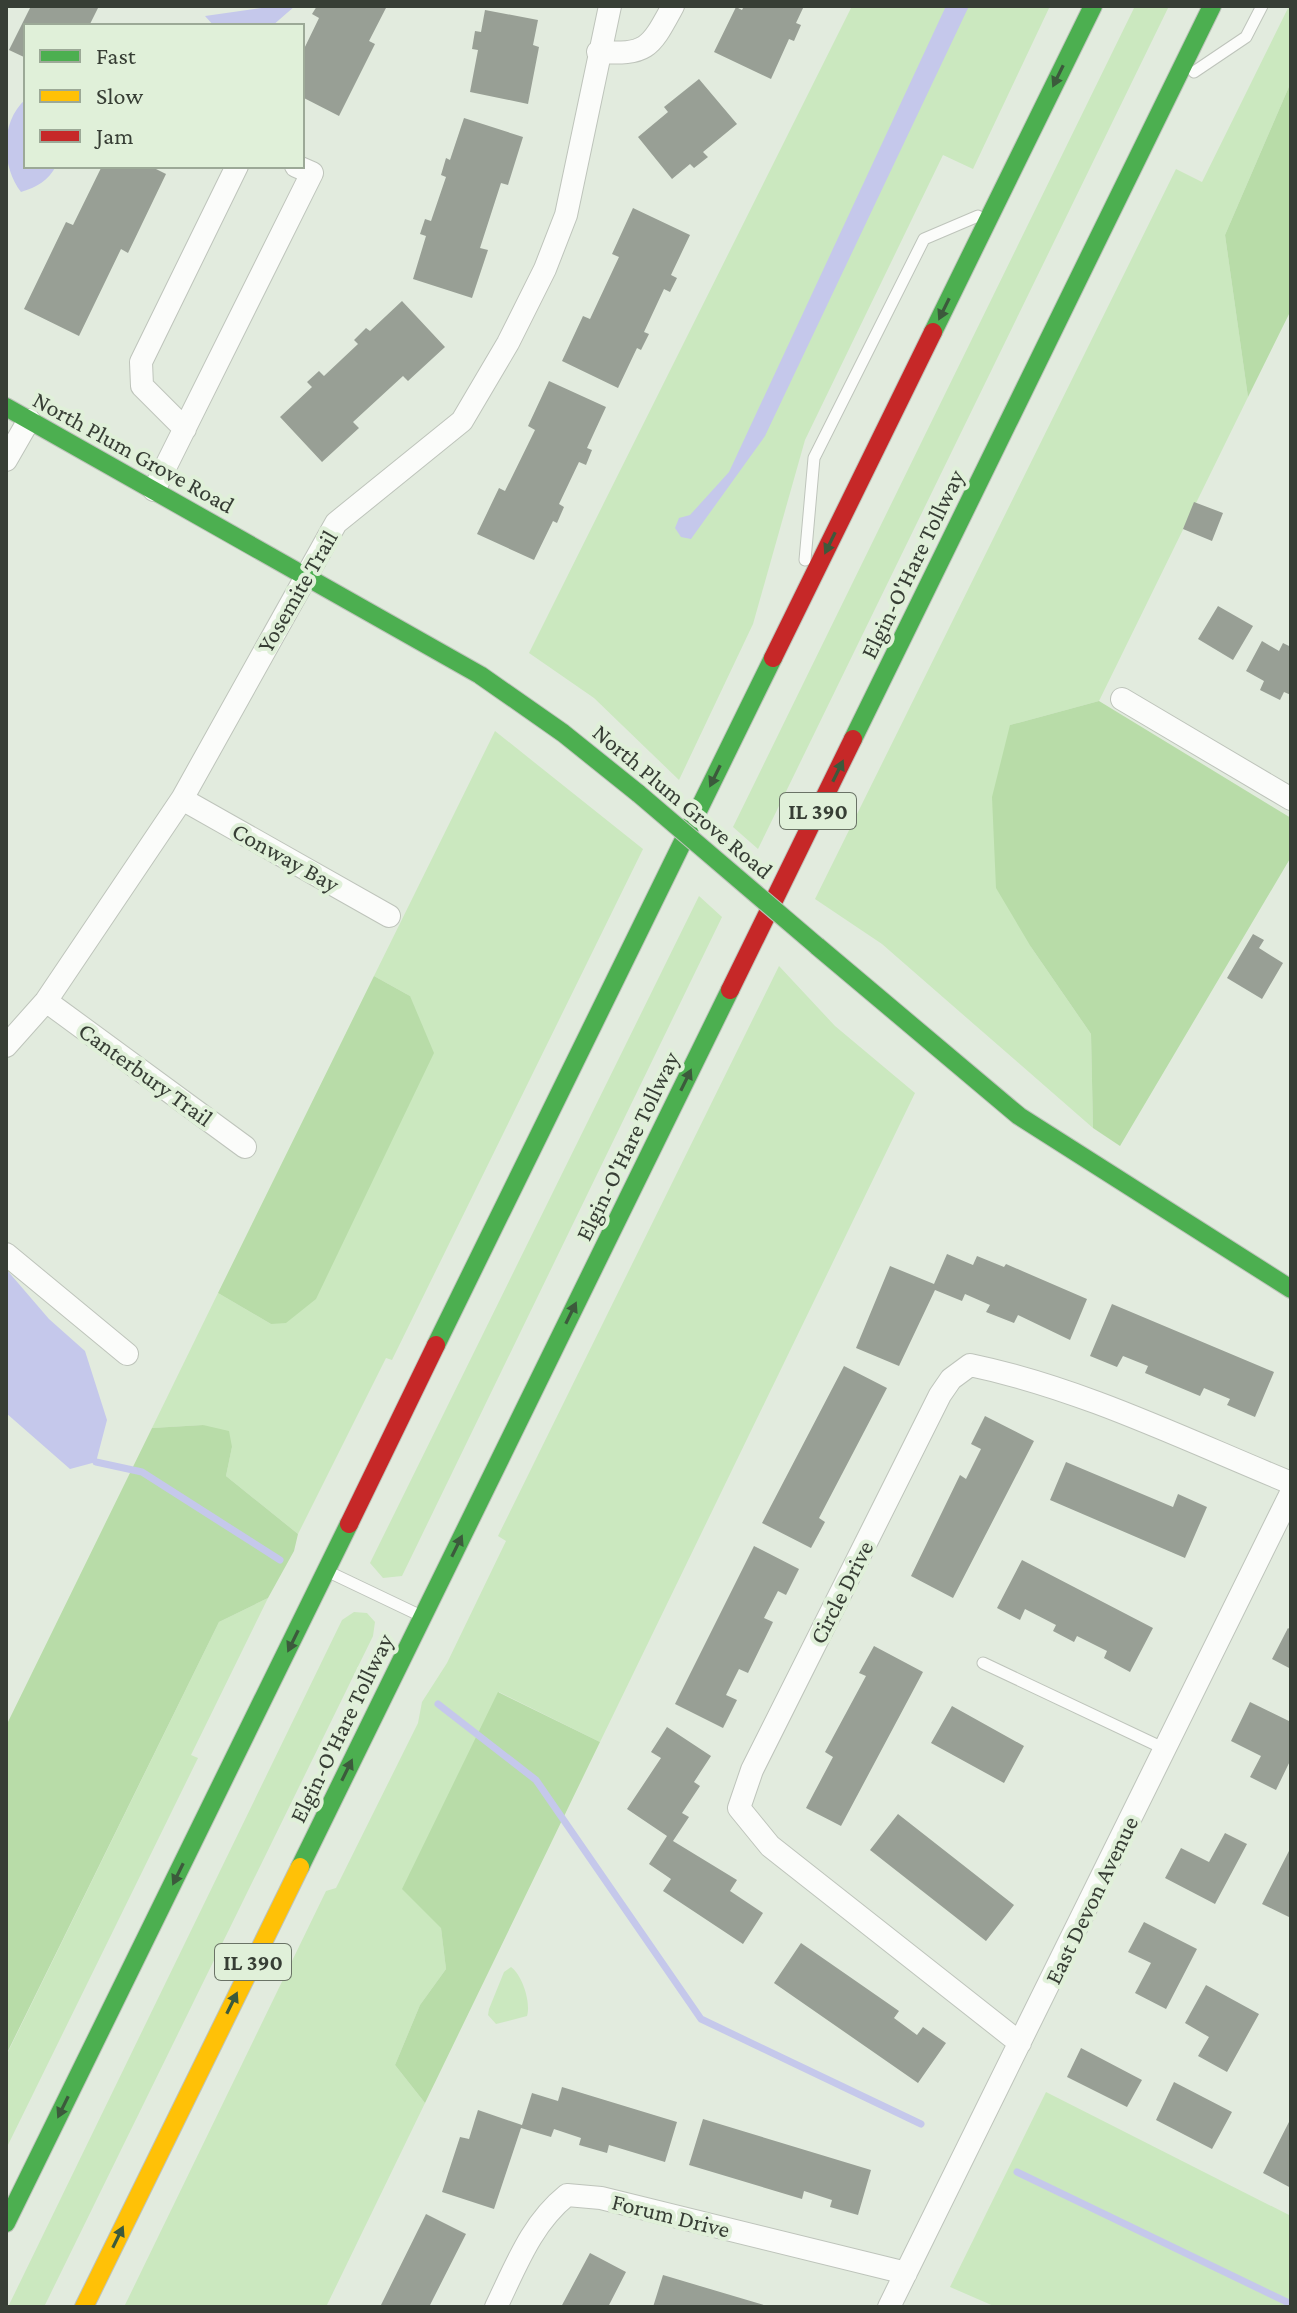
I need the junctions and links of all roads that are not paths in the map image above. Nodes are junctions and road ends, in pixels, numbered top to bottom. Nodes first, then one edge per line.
1 (610, 6) edge
2 (673, 6) edge
3 (1093, 6) edge
4 (1212, 6) edge
5 (1262, 6) edge
6 (598, 52) junction
7 (1174, 86) junction
8 (236, 168) edge
9 (301, 168) edge
10 (993, 209) junction
11 (6, 407) edge
12 (29, 420) junction
13 (185, 429) junction
14 (6, 460) edge
15 (154, 490) junction
16 (304, 575) junction
17 (801, 600) junction
18 (1122, 699) dead end
19 (182, 799) junction
20 (1291, 799) edge
21 (389, 916) dead end
22 (46, 1001) junction
23 (6, 1046) edge
24 (245, 1147) dead end
25 (6, 1254) edge
26 (1291, 1289) edge
27 (127, 1354) dead end
28 (1291, 1483) edge
29 (1291, 1493) edge
30 (327, 1571) junction
31 (422, 1616) junction
32 (983, 1663) dead end
33 (1165, 1749) junction
34 (1020, 2043) junction
35 (6, 2223) edge
36 (906, 2273) junction
37 (84, 2307) edge
38 (496, 2307) edge
39 (889, 2307) edge

1 - 6 street, Yosemite Trail
2 - 6 street
3 -> 10 main road
4 - 7 main road, Elgin-O'Hare Tollway / IL 390
5 - 7 lane
6 - 16 street, Yosemite Trail
31 -> 7 main road, Elgin-O'Hare Tollway / IL 390
8 - 13 street
9 - 13 street
10 -> 17 main road
10 - 17 lane
11 - 12 main road, North Plum Grove Road
12 - 14 street
12 - 15 main road, North Plum Grove Road
13 - 15 street
15 - 16 main road, North Plum Grove Road
16 - 19 street, Yosemite Trail
16 - 26 main road, North Plum Grove Road, bridge
17 -> 30 main road
18 - 20 street
19 - 21 street, Conway Bay
19 - 22 street, Yosemite Trail
22 - 23 street, Yosemite Trail
22 - 24 street, Canterbury Trail
25 - 27 street
28 - 34 street, Circle Drive
29 - 33 street, East Devon Avenue
30 - 31 lane
30 -> 35 main road
37 -> 31 main road, Elgin-O'Hare Tollway / IL 390
32 - 33 lane
33 - 34 street, East Devon Avenue
34 - 36 street, East Devon Avenue
36 - 38 street, Forum Drive
36 - 39 street, East Devon Avenue

